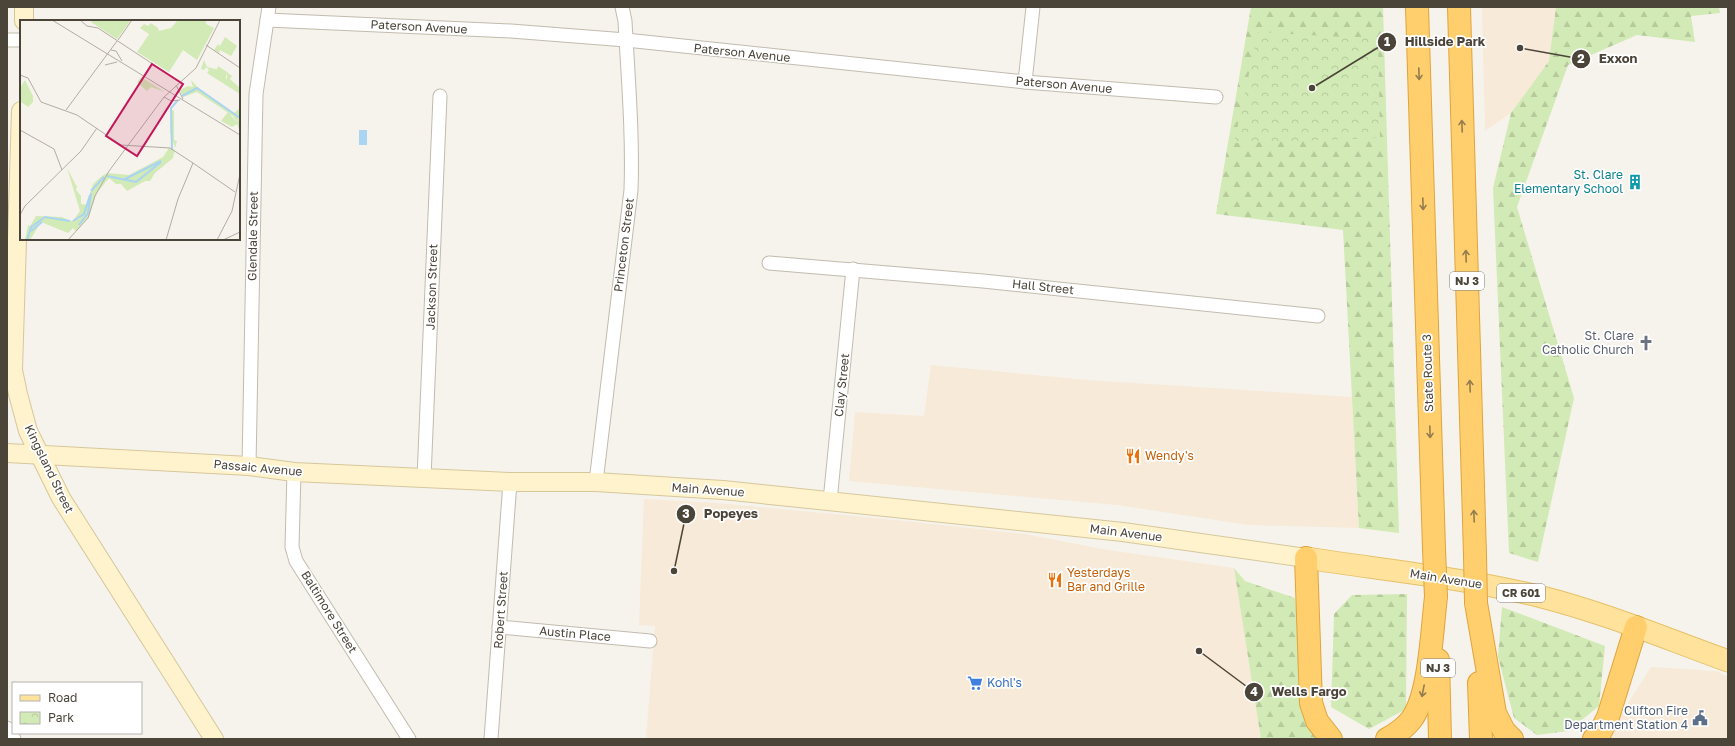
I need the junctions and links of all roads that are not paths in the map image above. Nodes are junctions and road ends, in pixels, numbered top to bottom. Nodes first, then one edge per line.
1 (24, 7) edge
2 (622, 7) edge
3 (1033, 7) edge
4 (1417, 7) edge
5 (1459, 7) edge
6 (268, 13) edge
7 (24, 20) edge
8 (7, 40) edge
9 (20, 40) edge
10 (626, 40) junction
11 (1025, 82) junction
12 (440, 96) dead end
13 (1216, 97) dead end
14 (20, 143) edge
15 (769, 263) dead end
16 (853, 270) junction
17 (1318, 316) dead end
18 (7, 453) edge
19 (40, 455) junction
20 (249, 466) junction
21 (294, 472) junction
22 (424, 478) junction
23 (510, 482) junction
24 (596, 482) junction
25 (830, 501) junction
26 (1306, 558) junction
27 (1436, 597) junction
28 (1476, 603) junction
29 (500, 627) junction
30 (1636, 627) junction
31 (650, 641) dead end
32 (1728, 661) edge
33 (1317, 721) junction
34 (7, 728) edge
35 (409, 738) edge
36 (14, 739) edge
37 (214, 739) edge
38 (492, 739) edge
39 (1331, 739) edge
40 (1346, 739) edge
41 (1387, 739) edge
42 (1440, 739) edge
43 (1481, 739) edge
44 (1512, 739) edge
45 (1594, 739) edge

1 - 7 street
2 - 10 street, Princeton Street
3 - 11 street
4 -> 27 highway, State Route 3 / NJ 3, bridge
28 -> 5 highway, NJ 3, bridge
6 - 10 street, Paterson Avenue
6 - 20 street, Glendale Street
8 - 9 street
10 - 11 street, Paterson Avenue
10 - 24 street, Princeton Street
11 - 13 street, Paterson Avenue
12 - 22 street, Jackson Street
14 - 19 street, Kingsland Street
15 - 16 street, Hall Street
16 - 17 street, Hall Street
16 - 25 street, Clay Street
18 - 19 street, Passaic Avenue
19 - 20 street, Passaic Avenue
19 - 37 street, Kingsland Street
20 - 21 street, Passaic Avenue
21 - 22 street, Passaic Avenue
21 - 35 street, Baltimore Street
22 - 23 street, Passaic Avenue
23 - 24 street, Main Avenue / CR 601
23 - 29 street, Robert Street
24 - 25 street, Main Avenue / CR 601
25 - 26 street, Main Avenue / CR 601
26 - 30 main road, Main Avenue / CR 601
26 - 33 highway
27 -> 41 highway
27 - 42 highway, State Route 3 / NJ 3
28 - 43 highway, NJ 3
28 - 44 highway
29 - 31 street, Austin Place
29 - 38 street, Robert Street
30 - 32 main road, Main Avenue / CR 601
30 - 45 highway
33 - 39 highway
33 - 40 highway
34 - 36 street

